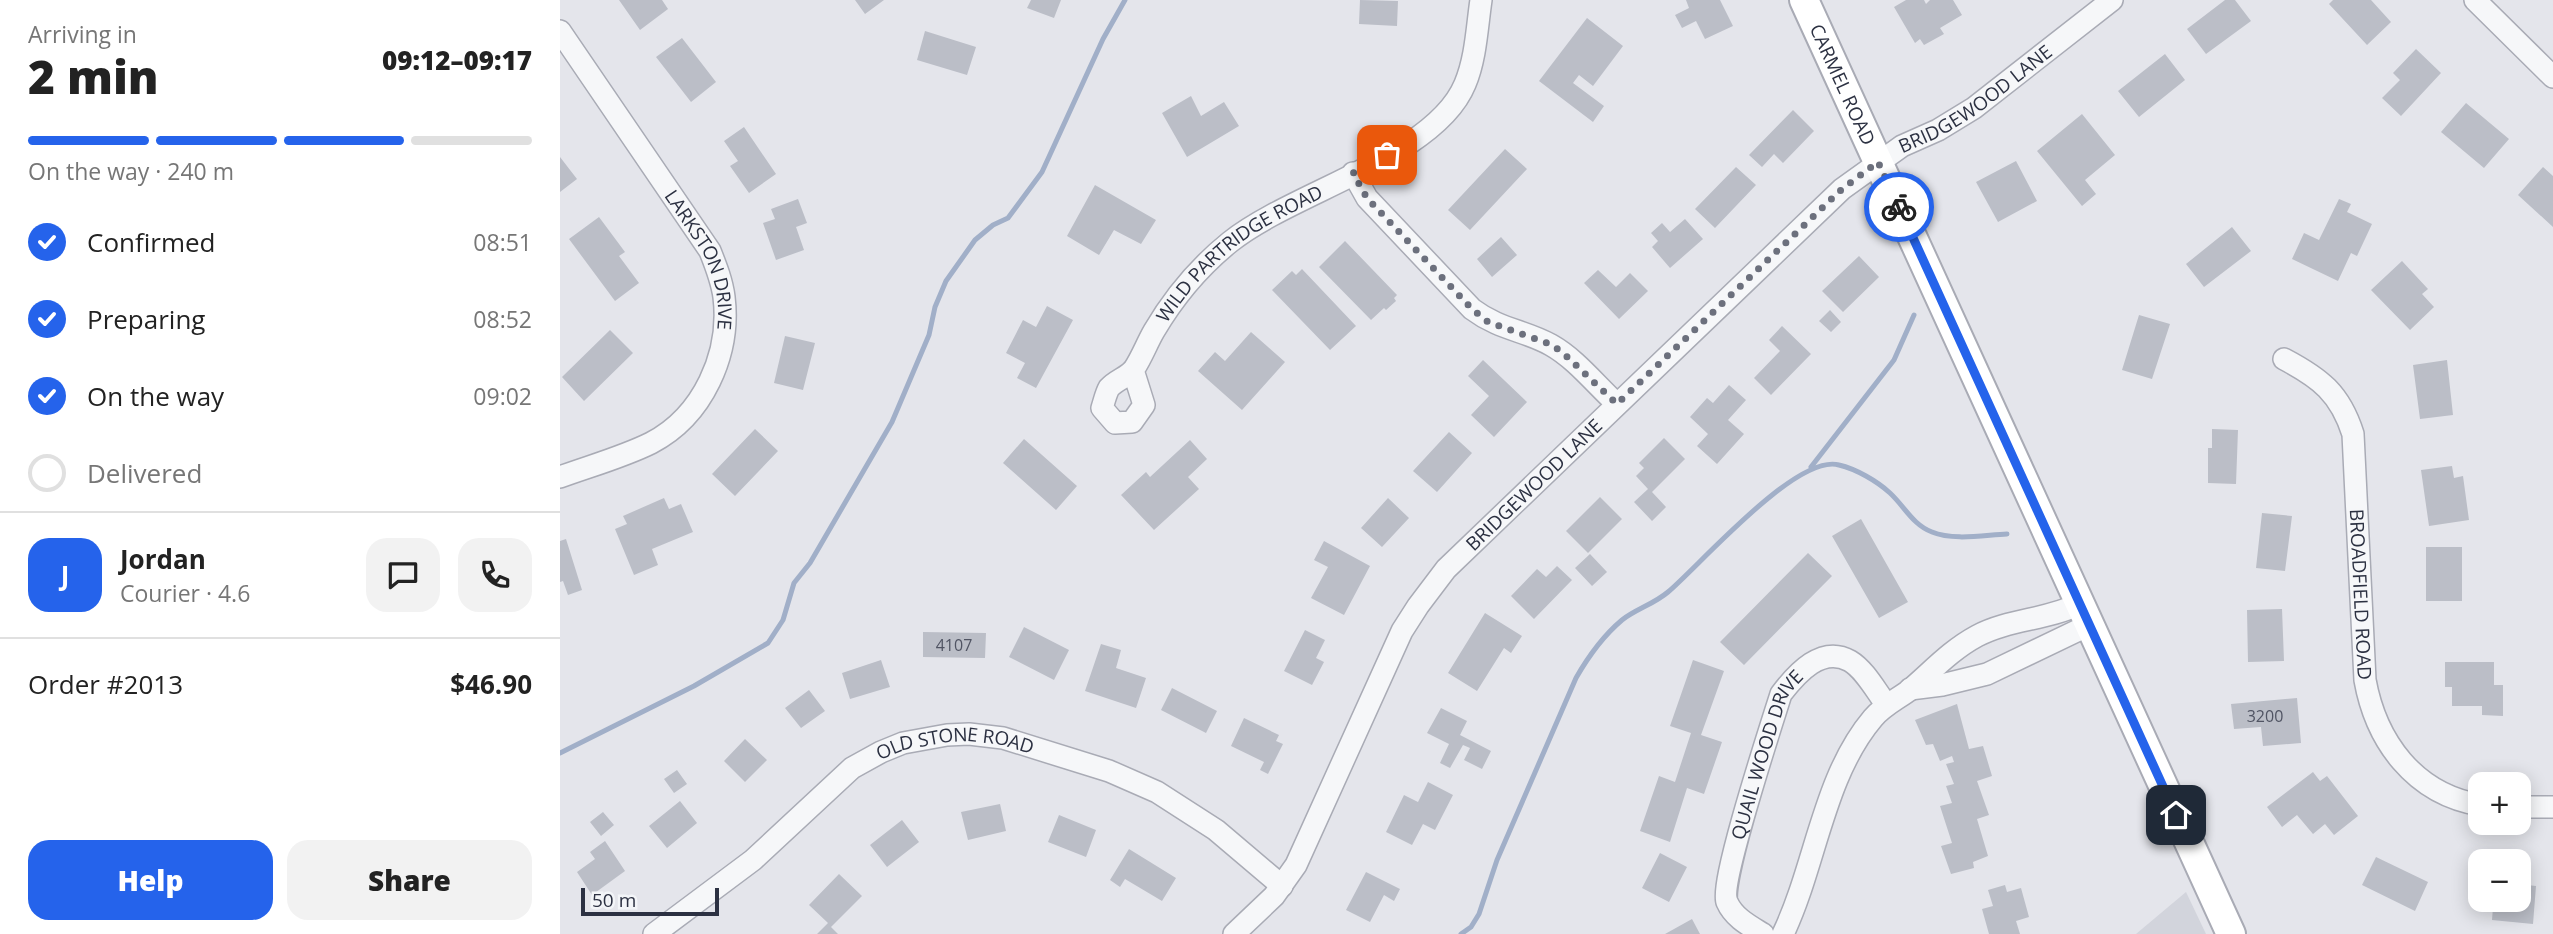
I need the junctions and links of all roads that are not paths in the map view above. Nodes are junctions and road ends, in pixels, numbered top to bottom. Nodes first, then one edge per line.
1 (1481, 0) edge
2 (1804, 0) edge
3 (2112, 0) edge
4 (2475, 0) edge
5 (564, 44) edge
6 (2553, 77) edge
7 (1878, 162) junction
8 (1353, 173) junction
9 (2284, 359) dead end
10 (1133, 370) dead end
11 (1617, 404) junction
12 (560, 477) edge
13 (2084, 615) junction
14 (1910, 689) junction
15 (1886, 704) junction
16 (2468, 802) edge
17 (2531, 807) edge
18 (2553, 807) edge
19 (1282, 886) junction
20 (654, 934) edge
21 (1234, 934) edge
22 (1763, 934) edge
23 (1783, 934) edge
24 (2231, 934) edge

1 - 8 street, WILD PARTRIDGE ROAD
2 - 7 main road, CARMEL ROAD
3 - 7 street, BRIDGEWOOD LANE
4 - 6 street
5 - 12 street, LARKSTON DRIVE
7 - 11 street, BRIDGEWOOD LANE
7 - 13 main road, CARMEL ROAD
8 - 10 street, WILD PARTRIDGE ROAD
8 - 11 street
9 - 16 street, BROADFIELD ROAD
11 - 19 street, BRIDGEWOOD LANE
13 - 14 street
13 - 14 street
13 - 24 main road, CARMEL ROAD
14 - 15 street
15 - 22 street, QUAIL WOOD DRIVE
15 - 23 street
17 - 18 street
19 - 20 street, OLD STONE ROAD
19 - 21 street, BRIDGEWOOD LANE

